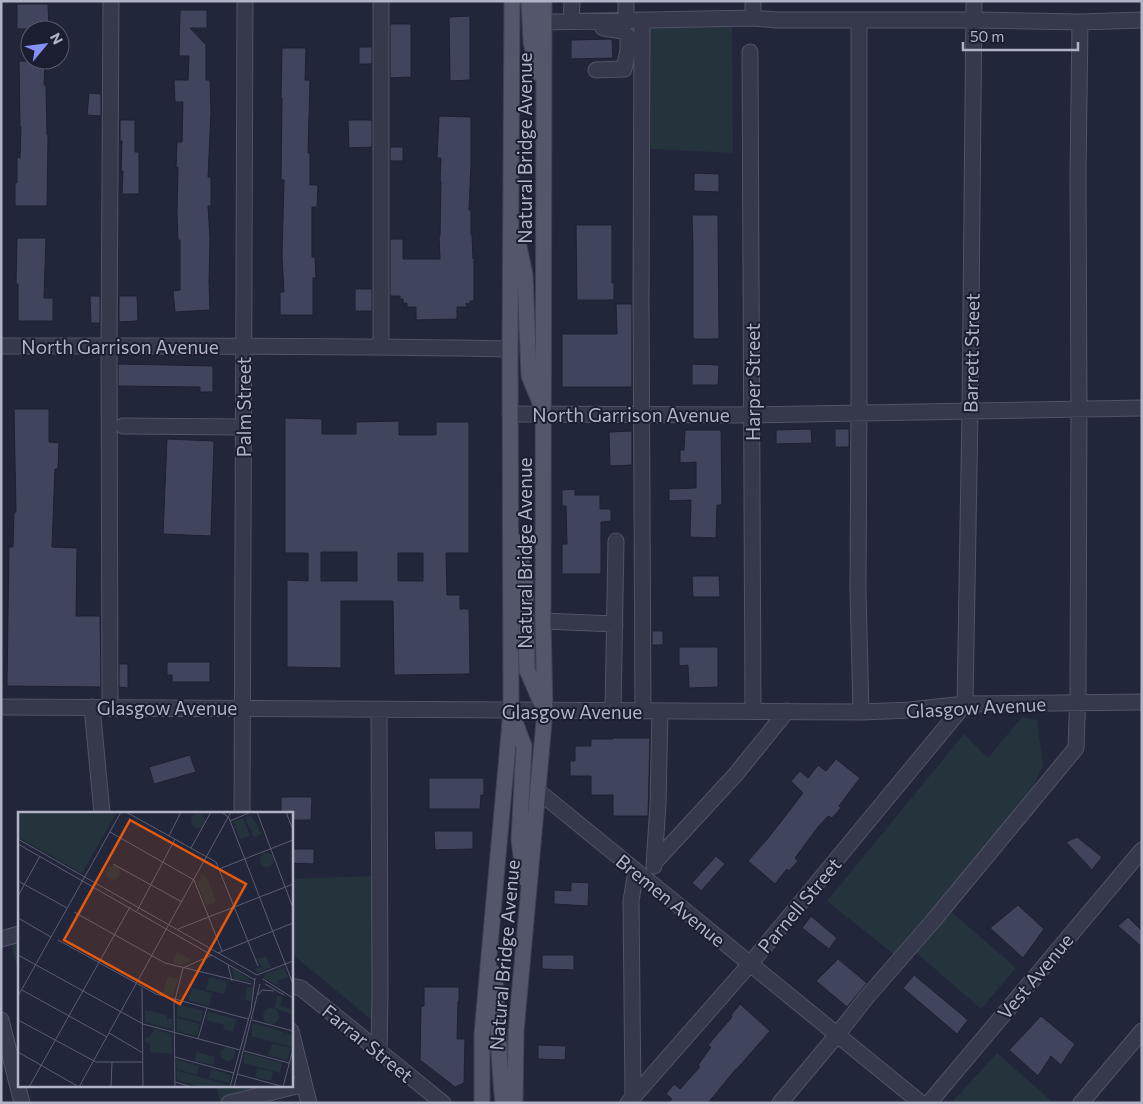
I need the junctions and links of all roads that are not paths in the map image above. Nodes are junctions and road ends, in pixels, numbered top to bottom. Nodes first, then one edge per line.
1 (111, 1) edge
2 (245, 1) edge
3 (380, 1) edge
4 (512, 1) edge
5 (529, 1) edge
6 (544, 1) edge
7 (572, 1) edge
8 (626, 1) edge
9 (753, 1) edge
10 (974, 1) edge
11 (753, 18) junction
12 (626, 20) junction
13 (642, 20) junction
14 (858, 20) junction
15 (974, 20) junction
16 (1142, 20) edge
17 (544, 22) junction
18 (1080, 22) junction
19 (568, 25) junction
20 (750, 52) dead end
21 (596, 70) dead end
22 (543, 98) junction
23 (511, 211) junction
24 (1, 346) edge
25 (109, 346) junction
26 (380, 346) junction
27 (243, 347) junction
28 (510, 349) junction
29 (1142, 408) edge
30 (1079, 409) junction
31 (970, 411) junction
32 (858, 413) junction
33 (510, 414) junction
34 (544, 414) junction
35 (642, 414) junction
36 (752, 415) junction
37 (123, 426) dead end
38 (243, 427) junction
39 (510, 516) junction
40 (616, 541) dead end
41 (543, 621) junction
42 (615, 624) junction
43 (1142, 702) edge
44 (1078, 703) junction
45 (965, 704) junction
46 (1, 707) edge
47 (92, 707) junction
48 (110, 707) junction
49 (242, 708) junction
50 (379, 709) junction
51 (511, 710) junction
52 (545, 711) junction
53 (613, 711) junction
54 (643, 711) junction
55 (660, 711) junction
56 (753, 711) junction
57 (787, 712) junction
58 (861, 712) junction
59 (538, 791) junction
60 (102, 812) edge
61 (242, 812) edge
62 (1142, 850) edge
63 (655, 862) junction
64 (636, 871) junction
65 (653, 885) junction
66 (528, 902) junction
67 (18, 934) edge
68 (1, 938) edge
69 (490, 939) junction
70 (750, 964) junction
71 (292, 986) edge
72 (1, 1020) edge
73 (1142, 1031) edge
74 (292, 1035) edge
75 (837, 1035) junction
76 (379, 1052) junction
77 (10, 1053) edge
78 (304, 1084) junction
79 (631, 1100) edge
80 (22, 1103) edge
81 (229, 1103) edge
82 (309, 1103) edge
83 (443, 1103) edge
84 (482, 1103) edge
85 (503, 1103) edge
86 (515, 1103) edge
87 (780, 1103) edge
88 (921, 1103) edge
89 (929, 1103) edge
90 (1081, 1103) edge

1 - 25 street
2 - 27 street, Palm Street
3 - 26 street
4 - 23 main road, Natural Bridge Avenue
5 - 22 main road
6 - 17 main road, Natural Bridge Avenue
7 - 19 street
8 - 12 street
9 - 11 street
10 - 15 street, Barrett Street
11 - 13 street
11 - 14 street
12 - 13 street
12 - 19 street
13 - 35 street
14 - 15 street
14 - 32 street
15 - 18 street
15 - 31 street, Barrett Street
16 - 18 street
17 - 19 street
17 - 22 main road, Natural Bridge Avenue
18 - 30 street
19 - 21 street
20 - 36 street, Harper Street
22 - 34 main road, Natural Bridge Avenue
23 - 28 main road, Natural Bridge Avenue
23 - 34 main road
24 - 25 street, North Garrison Avenue
25 - 27 street, North Garrison Avenue
25 - 48 street
26 - 27 street, North Garrison Avenue
26 - 28 street, North Garrison Avenue
27 - 38 street, Palm Street
28 - 33 main road, Natural Bridge Avenue
29 - 30 street, North Garrison Avenue
30 - 31 street, North Garrison Avenue
30 - 44 street
31 - 32 street, North Garrison Avenue
31 - 45 street, Barrett Street
32 - 36 street, North Garrison Avenue
32 - 58 street
33 - 34 street, North Garrison Avenue
33 - 39 main road, Natural Bridge Avenue
34 - 35 street, North Garrison Avenue
34 - 41 main road, Natural Bridge Avenue
35 - 36 street, North Garrison Avenue
35 - 54 street
36 - 56 street, Harper Street
37 - 38 street
38 - 49 street, Palm Street
39 - 51 main road, Natural Bridge Avenue
39 - 52 main road
40 - 42 street
41 - 42 street
41 - 52 main road, Natural Bridge Avenue
42 - 53 street
43 - 44 street, Glasgow Avenue
44 - 45 street, Glasgow Avenue
44 - 75 street
45 - 58 street, Glasgow Avenue
45 - 70 street, Parnell Street
46 - 47 street, Glasgow Avenue
47 - 48 street, Glasgow Avenue
47 - 60 street
48 - 49 street, Glasgow Avenue
49 - 50 street, Glasgow Avenue
49 - 61 street, Palm Street
50 - 51 street, Glasgow Avenue
50 - 76 street
51 - 52 street, Glasgow Avenue
51 - 66 main road
51 - 69 main road, Natural Bridge Avenue
52 - 53 street, Glasgow Avenue
52 - 59 main road, Natural Bridge Avenue
53 - 54 street, Glasgow Avenue
54 - 55 street, Glasgow Avenue
55 - 56 street, Glasgow Avenue
55 - 63 street
56 - 57 street, Glasgow Avenue
57 - 58 street, Glasgow Avenue
57 - 63 street
59 - 64 street, Bremen Avenue
59 - 66 main road, Natural Bridge Avenue
62 - 89 street, Vest Avenue
63 - 65 street
64 - 65 street, Bremen Avenue
64 - 79 street
65 - 70 street, Bremen Avenue
66 - 86 main road, Natural Bridge Avenue
67 - 68 street
69 - 84 main road, Natural Bridge Avenue
69 - 85 main road
70 - 75 street, Bremen Avenue
70 - 79 street, Parnell Street
71 - 76 street, Farrar Street
72 - 77 street
73 - 90 street
74 - 78 street
75 - 87 street
75 - 88 street, Bremen Avenue
76 - 83 street, Farrar Street
77 - 80 street
78 - 81 street
78 - 82 street

